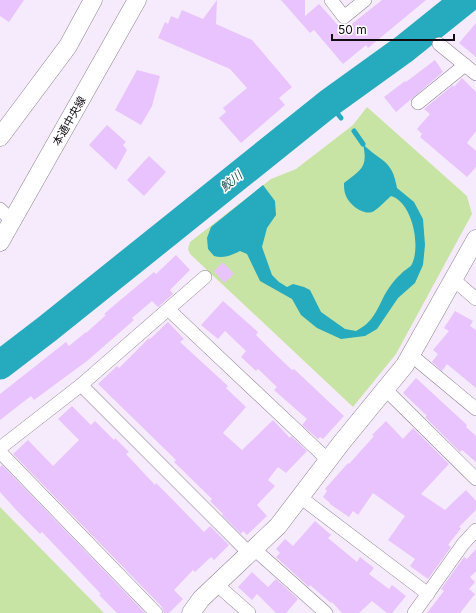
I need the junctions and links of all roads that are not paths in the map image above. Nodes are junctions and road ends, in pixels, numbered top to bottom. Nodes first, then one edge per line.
1 (93, 0) edge
2 (137, 0) edge
3 (331, 0) edge
4 (365, 0) edge
5 (439, 44) dead end
6 (465, 65) junction
7 (476, 74) edge
8 (418, 103) dead end
9 (0, 137) edge
10 (5, 225) edge
11 (476, 239) edge
12 (205, 277) dead end
13 (453, 279) junction
14 (476, 299) edge
15 (169, 310) junction
16 (411, 355) junction
17 (81, 385) junction
18 (386, 390) junction
19 (476, 410) edge
20 (0, 448) edge
21 (0, 452) edge
22 (328, 460) junction
23 (476, 479) edge
24 (300, 497) junction
25 (475, 534) edge
26 (251, 551) junction
27 (216, 584) junction
28 (428, 594) junction
29 (156, 613) edge
30 (191, 613) edge
31 (249, 613) edge
32 (326, 613) edge
33 (414, 613) edge

1 - 9 street
2 - 10 street, 本通中央線
3 - 4 street
5 - 6 street
6 - 7 street
6 - 8 street
11 - 13 street
12 - 15 street
13 - 14 street
13 - 16 street
15 - 17 street
15 - 22 street
16 - 18 street
16 - 19 street
17 - 20 street
17 - 26 street
18 - 22 street
18 - 23 street
21 - 29 street
22 - 24 street
24 - 26 street
24 - 28 street
25 - 28 street
26 - 27 street
26 - 32 street
27 - 30 street
27 - 31 street
28 - 33 street

